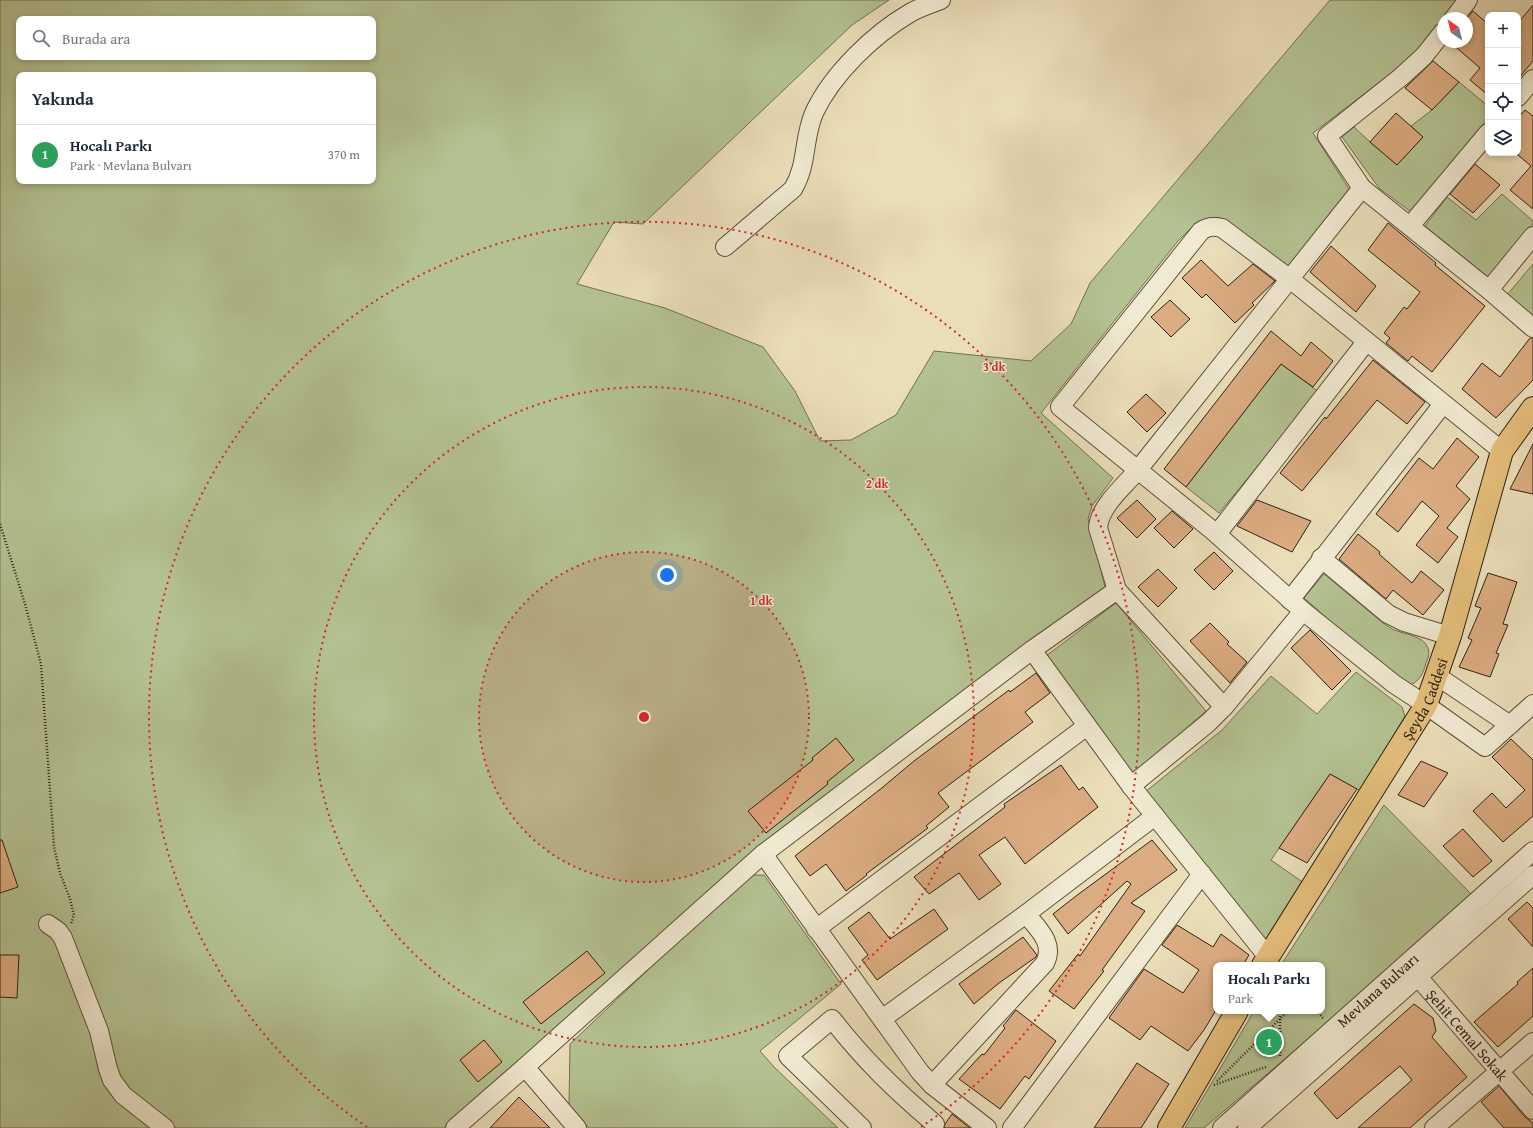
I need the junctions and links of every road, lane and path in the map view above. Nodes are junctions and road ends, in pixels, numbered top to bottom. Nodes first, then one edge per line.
1 (942, 0) edge
2 (1468, 0) edge
3 (1459, 12) edge
4 (1437, 40) edge
5 (1533, 79) edge
6 (1521, 93) edge
7 (1485, 137) edge
8 (1362, 188) junction
9 (1410, 226) junction
10 (1533, 236) edge
11 (725, 247) dead end
12 (1290, 279) junction
13 (1489, 290) junction
14 (1533, 328) edge
15 (1366, 342) junction
16 (1443, 404) junction
17 (1533, 408) edge
18 (1502, 451) junction
19 (1137, 471) junction
20 (0, 524) edge
21 (1216, 534) junction
22 (1321, 558) junction
23 (1117, 590) junction
24 (1296, 605) junction
25 (1450, 636) junction
26 (1032, 650) junction
27 (1437, 676) junction
28 (1533, 704) edge
29 (1426, 705) junction
30 (1224, 707) junction
31 (1510, 725) junction
32 (1087, 726) junction
33 (1131, 786) junction
34 (1155, 816) junction
35 (1533, 851) edge
36 (763, 854) junction
37 (1202, 874) junction
38 (1533, 875) edge
39 (1026, 914) junction
40 (48, 924) dead end
41 (816, 929) junction
42 (63, 938) junction
43 (1266, 961) edge
44 (1418, 977) junction
45 (1235, 1014) edge
46 (1280, 1014) edge
47 (1285, 1014) edge
48 (1280, 1018) junction
49 (882, 1019) junction
50 (1533, 1042) edge
51 (1280, 1062) dead end
52 (1272, 1065) dead end
53 (525, 1067) junction
54 (1500, 1071) junction
55 (932, 1085) junction
56 (952, 1101) junction
57 (1533, 1110) edge
58 (934, 1126) edge
59 (165, 1128) edge
60 (455, 1128) edge
61 (577, 1128) edge
62 (862, 1128) edge
63 (987, 1128) edge
64 (1012, 1128) edge
65 (1169, 1128) edge
66 (1222, 1128) edge
67 (1247, 1128) edge
68 (1434, 1128) edge

1 - 11 street
2 - 3 street
4 - 8 street
5 - 6 street
7 - 9 street
8 - 9 street
8 - 12 street
9 - 13 street
10 - 13 street
12 - 15 street
12 - 19 street
12 - 19 street
13 - 14 street
15 - 16 street
15 - 21 street
16 - 18 street
16 - 22 street
17 - 18 main road, Şeyda Caddesi
18 - 25 main road, Şeyda Caddesi
19 - 21 street
19 - 23 street
20 - 42 path
21 - 24 street
22 - 24 street
22 - 25 street
23 - 26 street
23 - 30 street
24 - 29 street
24 - 30 street
25 - 27 main road, Şeyda Caddesi
26 - 32 street
26 - 36 street
27 - 29 main road, Şeyda Caddesi
27 - 31 street
28 - 31 street
29 - 31 street
29 - 43 main road, Şeyda Caddesi
30 - 33 street
32 - 33 street
32 - 41 street
33 - 34 street
34 - 37 street
34 - 39 street
35 - 66 street, Mevlana Bulvarı
36 - 41 street
36 - 53 street
37 - 43 street
37 - 64 street
38 - 44 street, Mevlana Bulvarı
39 - 49 street
39 - 55 street
40 - 42 street
41 - 49 street
42 - 59 street
44 - 54 street, Şehit Cemal Sokak
44 - 67 street, Mevlana Bulvarı
45 - 65 main road
46 - 48 path
47 - 48 path
48 - 51 path
48 - 52 path
49 - 55 street
50 - 54 street
53 - 60 street
53 - 61 street
54 - 57 street, Şehit Cemal Sokak
54 - 68 street
55 - 56 street
56 - 58 street
56 - 63 street
58 - 62 street

